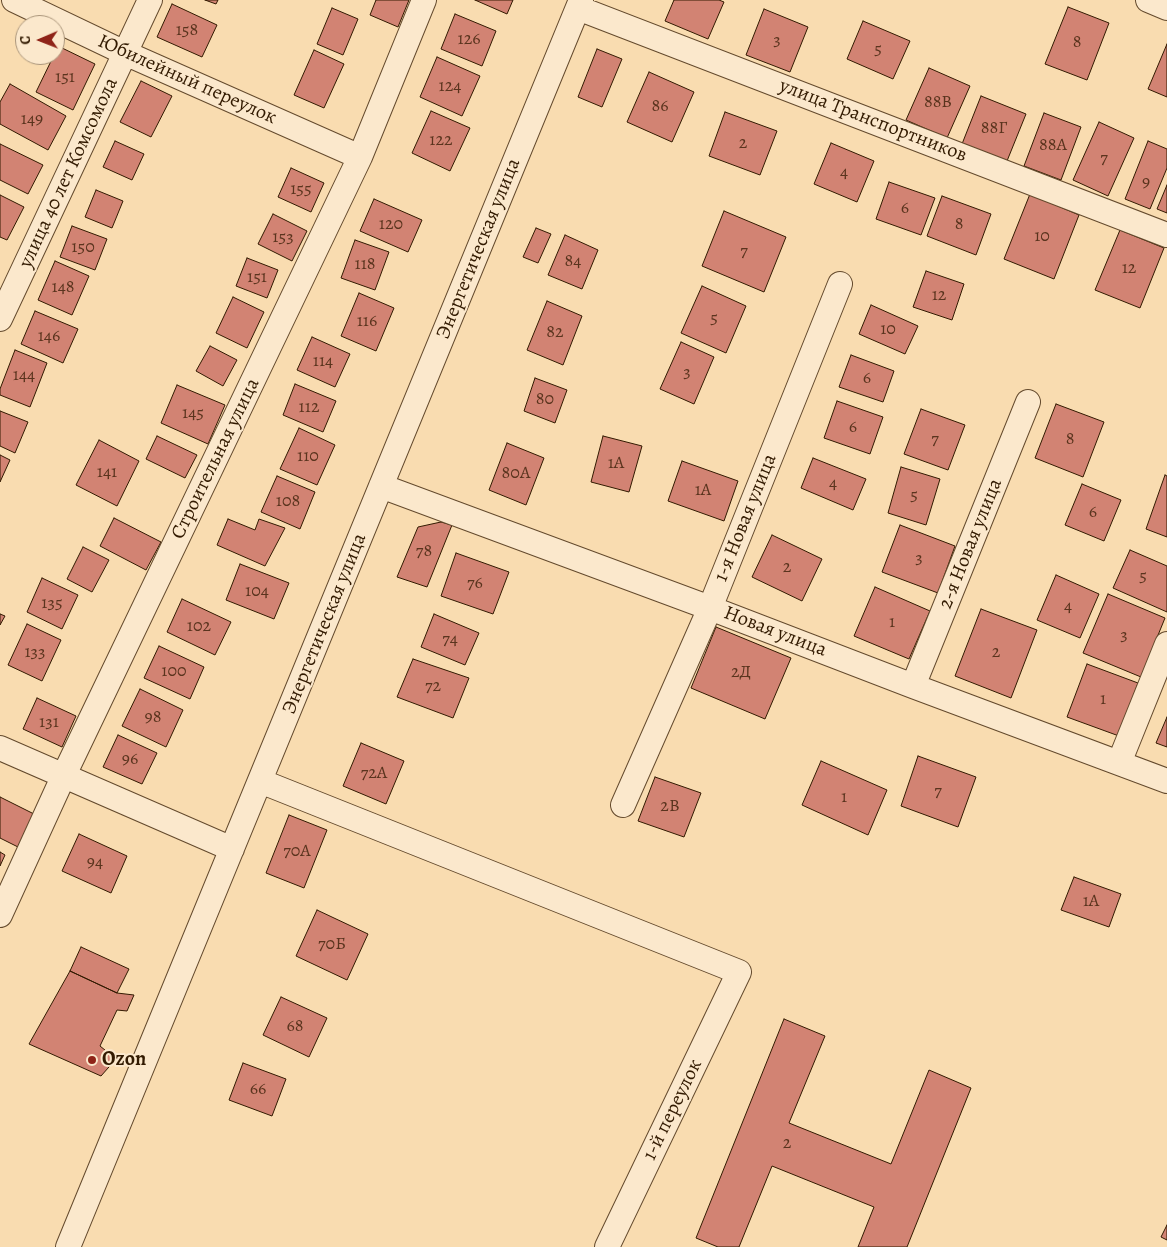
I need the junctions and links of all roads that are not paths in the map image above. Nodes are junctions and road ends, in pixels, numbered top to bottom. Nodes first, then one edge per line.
1 (14, 0) edge
2 (150, 0) edge
3 (424, 0) edge
4 (1148, 0) edge
5 (580, 4) edge
6 (1167, 8) edge
7 (125, 53) junction
8 (360, 158) junction
9 (1167, 235) edge
10 (840, 284) dead end
11 (0, 319) edge
12 (1028, 402) dead end
13 (381, 486) junction
14 (710, 608) junction
15 (1167, 644) edge
16 (913, 686) junction
17 (0, 748) edge
18 (1119, 763) junction
19 (64, 776) junction
20 (260, 781) junction
21 (1167, 781) edge
22 (623, 805) dead end
23 (232, 849) junction
24 (0, 915) edge
25 (68, 1247) edge
26 (607, 1247) edge

1 - 7 street, Юбилейный переулок
2 - 7 street, улица 40 лет Комсомола
3 - 8 street, Строительная улица
4 - 6 street
5 - 9 street, улица Транспортников
5 - 13 street, Энергетическая улица
7 - 8 street, Юбилейный переулок
7 - 11 street, улица 40 лет Комсомола
8 - 19 street, Строительная улица
10 - 14 street, 1-я Новая улица
12 - 16 street, 2-я Новая улица
13 - 14 street, Новая улица
13 - 20 street, Энергетическая улица
14 - 16 street, Новая улица
14 - 22 street, 1-я Новая улица
15 - 18 street
16 - 18 street, Новая улица
17 - 19 street
18 - 21 street, Новая улица
19 - 23 street
19 - 24 street, Строительная улица
20 - 23 street, Энергетическая улица
20 - 26 street, 1-й переулок
23 - 25 street, Энергетическая улица

